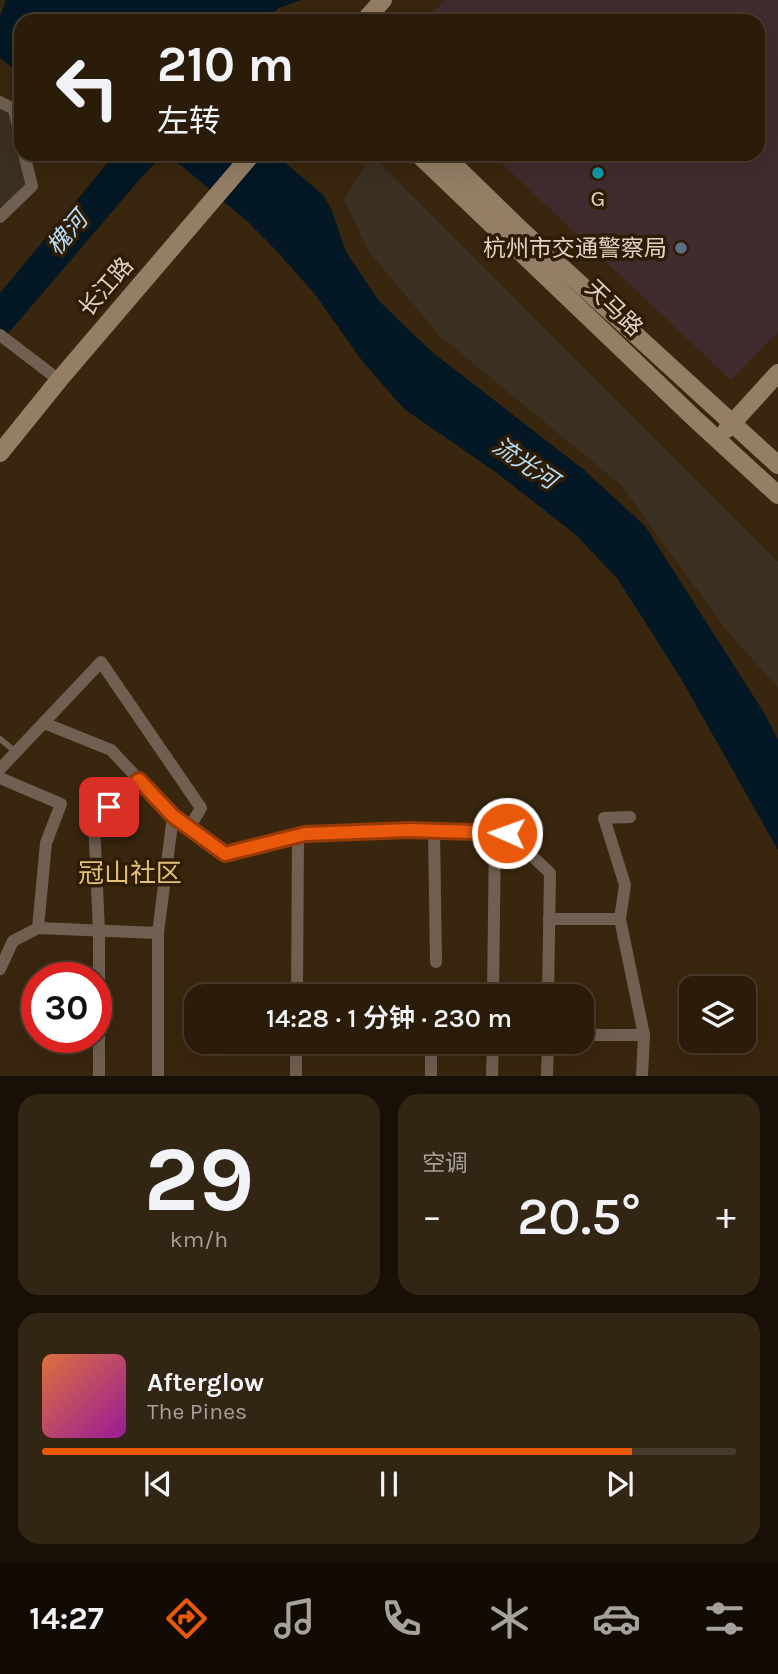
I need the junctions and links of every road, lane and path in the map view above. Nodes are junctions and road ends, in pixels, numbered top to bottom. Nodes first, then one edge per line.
1 (383, 0) edge
2 (371, 14) edge
3 (26, 161) edge
4 (246, 161) edge
5 (425, 161) edge
6 (450, 161) edge
7 (0, 216) edge
8 (0, 335) edge
9 (778, 373) edge
10 (59, 380) junction
11 (733, 422) junction
12 (717, 439) junction
13 (0, 453) edge
14 (778, 465) edge
15 (778, 495) edge
16 (44, 723) junction
17 (0, 739) edge
18 (16, 752) junction
19 (0, 769) edge
20 (0, 778) edge
21 (139, 780) junction
22 (173, 816) junction
23 (630, 817) dead end
24 (189, 828) junction
25 (434, 830) junction
26 (495, 832) junction
27 (298, 836) junction
28 (549, 919) junction
29 (620, 919) junction
30 (38, 928) junction
31 (99, 931) junction
32 (158, 933) junction
33 (436, 962) dead end
34 (0, 969) edge
35 (297, 984) edge
36 (493, 984) edge
37 (548, 984) edge
38 (594, 1035) edge
39 (644, 1035) junction
40 (296, 1054) edge
41 (431, 1054) edge
42 (493, 1054) edge
43 (548, 1054) edge
44 (99, 1076) edge
45 (159, 1076) edge
46 (296, 1076) edge
47 (431, 1076) edge
48 (492, 1076) edge
49 (547, 1076) edge
50 (642, 1076) edge

1 - 2 main road
3 - 7 street
4 - 10 main road, 长江路
5 - 12 main road, 天马路
6 - 11 main road, 天马路
8 - 10 street
9 - 11 main road
10 - 13 main road, 长江路
11 - 12 main road
11 - 14 main road, 天马路
12 - 15 main road, 天马路
16 - 18 street
16 - 21 street
16 - 24 street
17 - 18 lane
18 - 19 street
20 - 30 street
21 - 22 street
21 - 31 street
22 - 24 street
22 - 32 street
23 - 29 street
24 - 27 street
25 - 26 street
25 - 27 street
25 - 33 street
26 - 28 street
26 - 36 street
27 - 35 street
28 - 29 street
28 - 37 street
29 - 39 street
30 - 31 street
30 - 34 street
31 - 32 street
31 - 44 street
32 - 45 street
38 - 39 street
39 - 50 street
40 - 46 street
41 - 47 street
42 - 48 street
43 - 49 street

